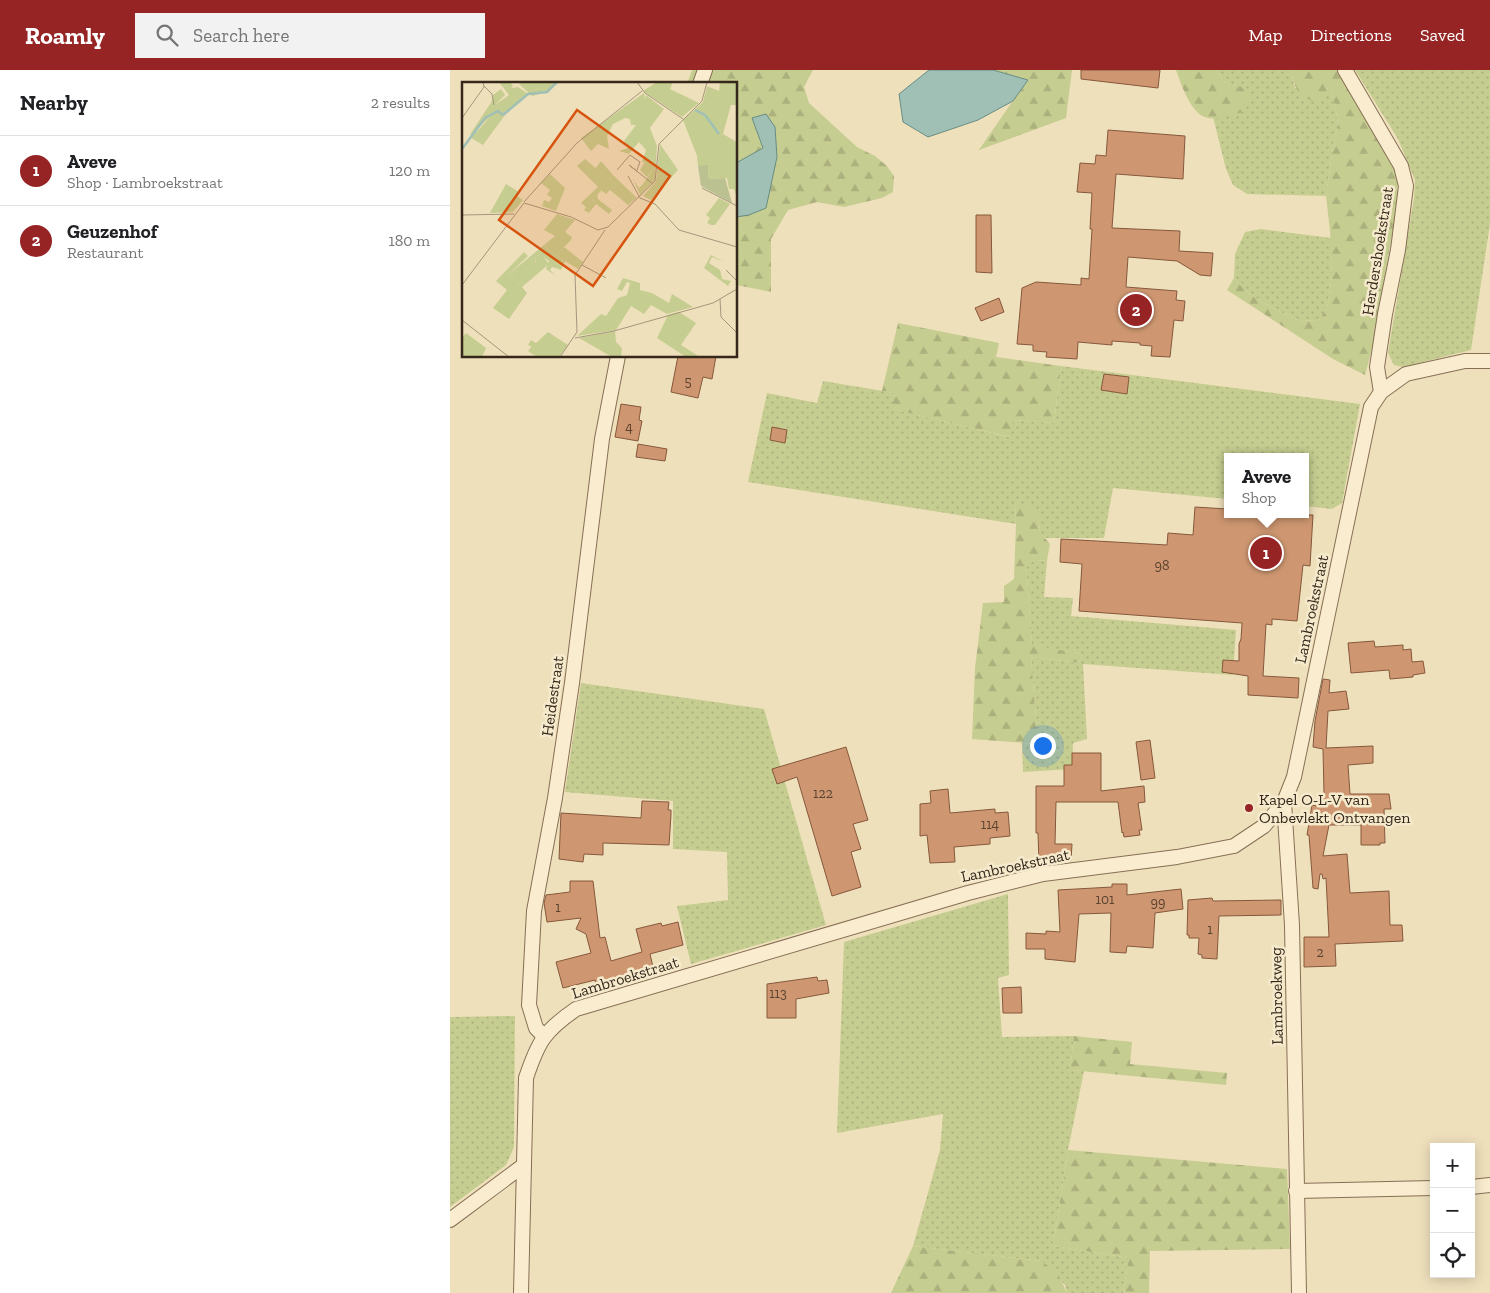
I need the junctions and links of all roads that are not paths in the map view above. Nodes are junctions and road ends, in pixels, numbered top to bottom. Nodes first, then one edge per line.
1 (705, 70) edge
2 (1345, 70) edge
3 (701, 82) edge
4 (618, 358) edge
5 (1490, 361) edge
6 (1381, 392) junction
7 (1284, 802) junction
8 (544, 1036) junction
9 (524, 1165) junction
10 (1490, 1185) edge
11 (1475, 1187) edge
12 (1430, 1188) edge
13 (1296, 1191) junction
14 (450, 1220) edge
15 (521, 1293) edge
16 (1299, 1293) edge

1 - 3 street
2 - 6 street, Herdershoekstraat
4 - 8 street, Heidestraat
5 - 6 street, Lambroekstraat
6 - 7 street, Lambroekstraat
7 - 8 street, Lambroekstraat
7 - 13 street, Lambroekweg
8 - 9 street, Lambroekstraat
9 - 14 street
9 - 15 street, Lambroekstraat
10 - 11 street
12 - 13 street
13 - 16 street, Lambroekweg

